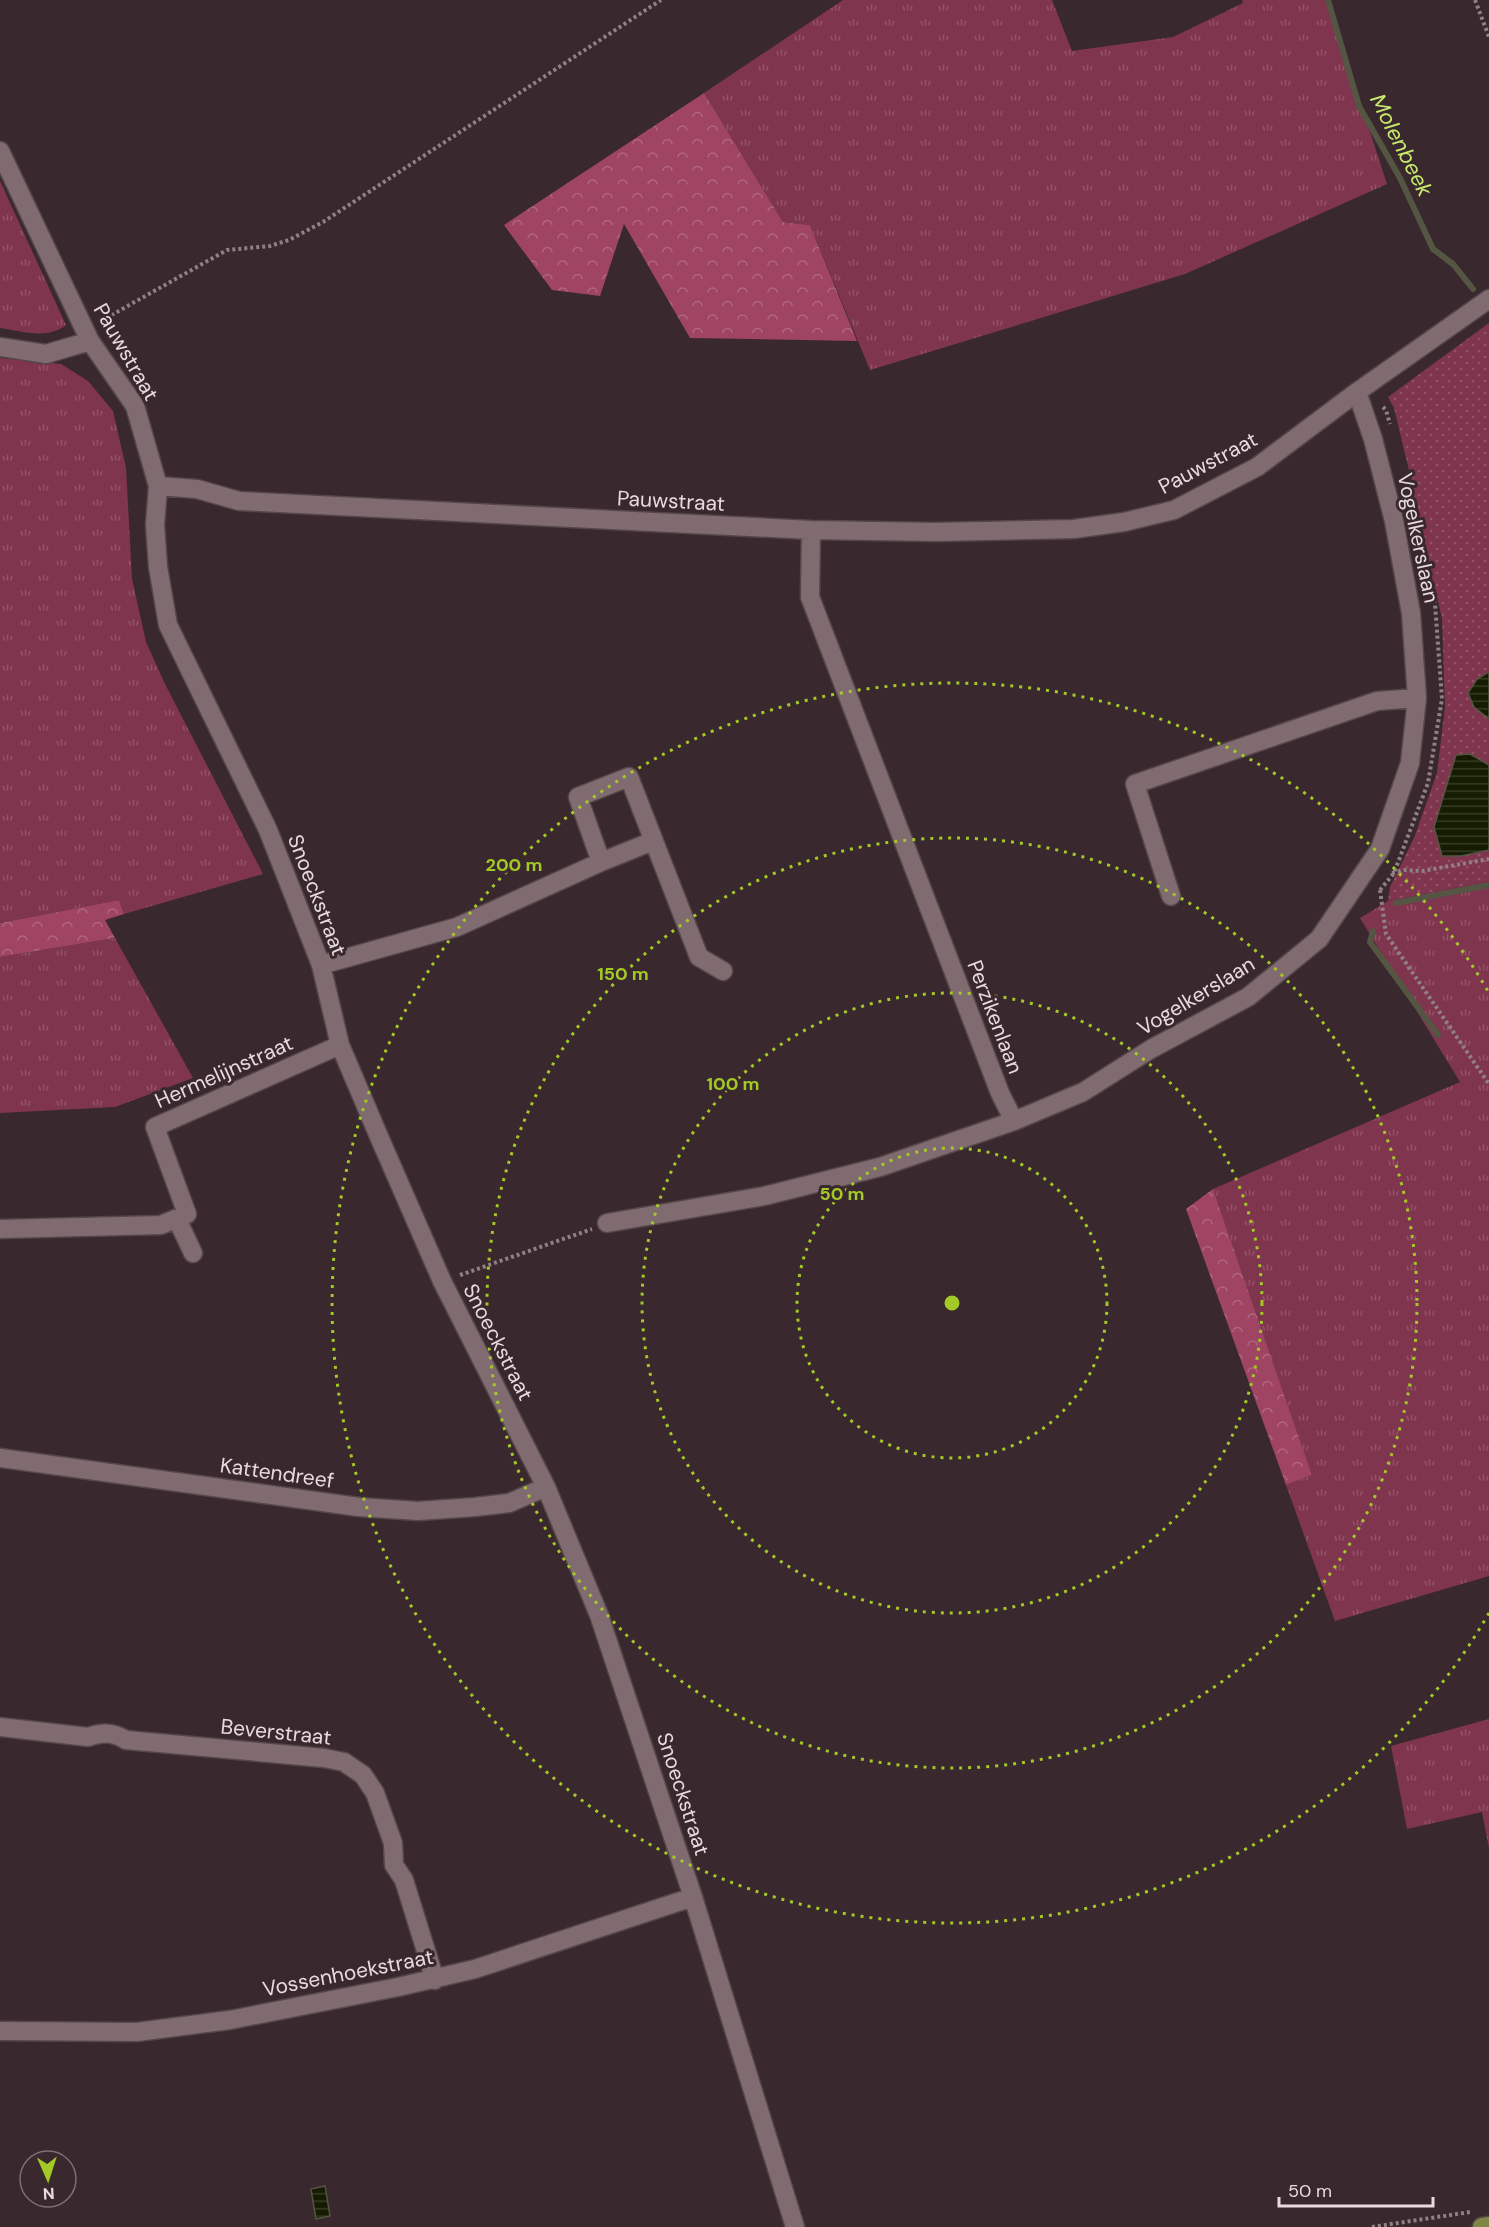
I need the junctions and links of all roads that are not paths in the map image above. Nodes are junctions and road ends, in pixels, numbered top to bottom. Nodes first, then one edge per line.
1 (0, 151) edge
2 (1489, 299) edge
3 (88, 335) junction
4 (0, 347) edge
5 (1357, 392) junction
6 (158, 486) junction
7 (811, 530) junction
8 (1417, 698) junction
9 (653, 841) junction
10 (602, 862) junction
11 (1171, 896) dead end
12 (321, 965) junction
13 (723, 971) dead end
14 (340, 1045) junction
15 (1014, 1121) junction
16 (177, 1219) junction
17 (607, 1223) road end
18 (0, 1229) edge
19 (193, 1253) dead end
20 (0, 1458) edge
21 (546, 1487) junction
22 (0, 1726) edge
23 (693, 1896) junction
24 (435, 1980) junction
25 (0, 2031) edge
26 (1480, 2219) edge
27 (1489, 2226) edge
28 (795, 2227) edge

1 - 3 street, Pauwstraat
2 - 5 street, Pauwstraat
3 - 4 street
3 - 6 street, Pauwstraat
5 - 7 street, Pauwstraat
5 - 8 street, Vogelkerslaan
6 - 7 street, Pauwstraat
6 - 12 street, Snoeckstraat
7 - 15 street, Perzikenlaan
8 - 11 street
8 - 15 street, Vogelkerslaan
9 - 10 street
9 - 10 street
9 - 13 street
10 - 12 street
12 - 14 street, Snoeckstraat
14 - 16 street, Hermelijnstraat
14 - 21 street, Snoeckstraat
15 - 17 street
16 - 18 street
16 - 19 street
20 - 21 street, Kattendreef
21 - 23 street, Snoeckstraat
22 - 24 street, Beverstraat
23 - 24 street, Vossenhoekstraat
23 - 28 street, Snoeckstraat
24 - 25 street, Vossenhoekstraat
26 - 27 main road

